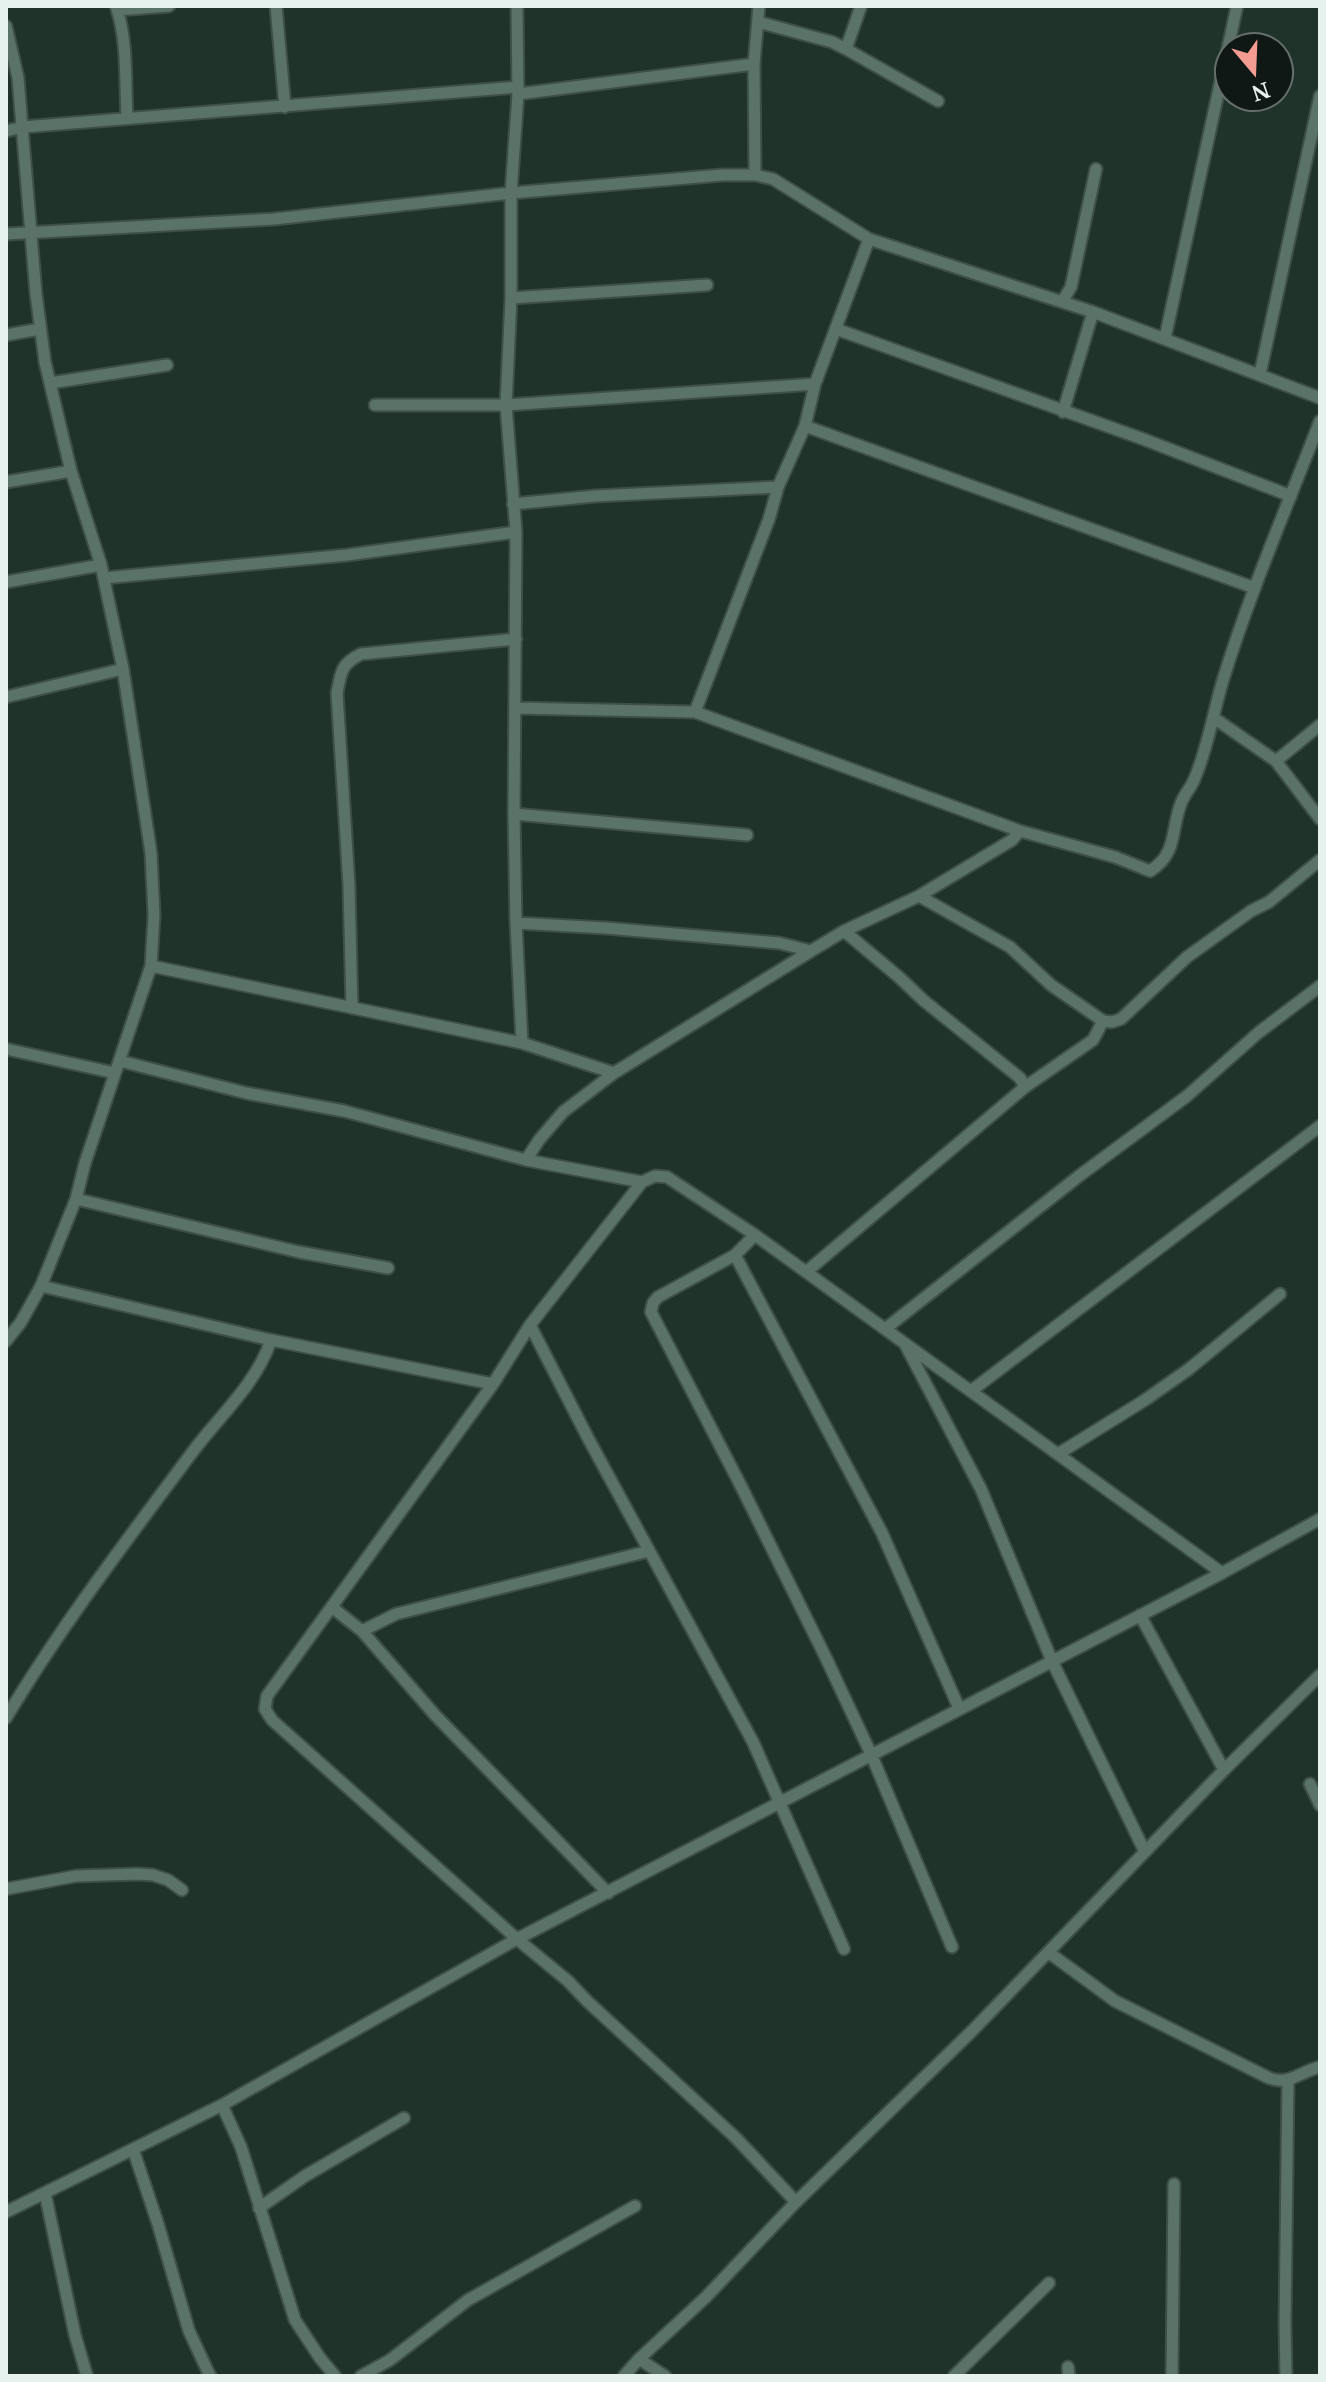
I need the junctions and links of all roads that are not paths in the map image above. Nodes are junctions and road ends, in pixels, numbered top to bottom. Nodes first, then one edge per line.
1 (169, 6) edge
2 (276, 6) edge
3 (517, 6) edge
4 (759, 6) edge
5 (861, 6) edge
6 (1237, 6) edge
7 (117, 8) edge
8 (758, 22) junction
9 (6, 26) edge
10 (846, 49) junction
11 (754, 64) junction
12 (518, 90) junction
13 (1320, 96) edge
14 (938, 101) dead end
15 (285, 107) junction
16 (127, 118) junction
17 (23, 127) junction
18 (6, 131) edge
19 (1096, 169) dead end
20 (755, 175) junction
21 (511, 193) junction
22 (31, 232) junction
23 (6, 234) edge
24 (869, 239) junction
25 (707, 285) dead end
26 (511, 298) junction
27 (1062, 302) junction
28 (1093, 312) junction
29 (40, 329) junction
30 (836, 329) junction
31 (6, 335) edge
32 (1165, 338) junction
33 (167, 365) dead end
34 (1260, 374) junction
35 (50, 383) junction
36 (815, 384) junction
37 (1320, 398) edge
38 (375, 405) dead end
39 (506, 405) junction
40 (1063, 412) junction
41 (1320, 421) edge
42 (805, 426) junction
43 (71, 471) junction
44 (6, 482) edge
45 (778, 487) junction
46 (1291, 496) junction
47 (513, 504) junction
48 (516, 532) junction
49 (101, 565) junction
50 (104, 578) junction
51 (6, 582) edge
52 (1255, 588) junction
53 (516, 639) junction
54 (123, 669) junction
55 (6, 697) edge
56 (516, 708) junction
57 (695, 712) junction
58 (1214, 718) junction
59 (1320, 725) edge
60 (1276, 761) junction
61 (514, 814) junction
62 (1320, 819) edge
63 (1020, 831) junction
64 (747, 835) dead end
65 (1320, 860) edge
66 (919, 896) junction
67 (516, 923) junction
68 (844, 931) junction
69 (811, 951) junction
70 (151, 966) junction
71 (1320, 986) edge
72 (352, 1008) junction
73 (1103, 1021) junction
74 (522, 1043) junction
75 (6, 1049) edge
76 (120, 1061) junction
77 (115, 1073) junction
78 (614, 1073) junction
79 (1025, 1087) junction
80 (1320, 1126) edge
81 (526, 1160) junction
82 (642, 1182) junction
83 (76, 1199) junction
84 (755, 1235) junction
85 (735, 1255) junction
86 (388, 1268) dead end
87 (806, 1272) junction
88 (41, 1286) junction
89 (1280, 1294) dead end
90 (530, 1325) junction
91 (885, 1329) junction
92 (271, 1340) junction
93 (6, 1341) edge
94 (905, 1343) junction
95 (493, 1384) junction
96 (971, 1391) junction
97 (1058, 1454) junction
98 (1320, 1519) edge
99 (649, 1551) junction
100 (1222, 1573) junction
101 (333, 1608) junction
102 (1140, 1615) junction
103 (362, 1631) junction
104 (1052, 1661) junction
105 (1320, 1675) edge
106 (959, 1708) junction
107 (6, 1718) edge
108 (871, 1754) junction
109 (1224, 1770) junction
110 (1310, 1784) dead end
111 (779, 1802) junction
112 (1320, 1805) edge
113 (1145, 1852) junction
114 (6, 1889) edge
115 (182, 1890) dead end
116 (608, 1893) junction
117 (517, 1939) junction
118 (952, 1947) dead end
119 (844, 1949) dead end
120 (1048, 1952) junction
121 (1320, 2067) edge
122 (1288, 2081) junction
123 (222, 2105) junction
124 (404, 2118) dead end
125 (133, 2149) junction
126 (1174, 2184) dead end
127 (45, 2193) junction
128 (796, 2202) junction
129 (635, 2206) dead end
130 (259, 2208) junction
131 (6, 2212) edge
132 (1049, 2283) dead end
133 (639, 2359) junction
134 (87, 2376) edge
135 (210, 2376) edge
136 (335, 2376) edge
137 (361, 2376) edge
138 (624, 2376) edge
139 (665, 2376) edge
140 (954, 2376) edge
141 (1172, 2376) edge
142 (1286, 2376) edge

1 - 7 street
2 - 15 street
3 - 12 street
4 - 8 street
5 - 10 street
6 - 32 street
7 - 16 street
8 - 10 street
8 - 11 street
9 - 17 street
10 - 14 street
11 - 12 street
11 - 20 street
12 - 15 street
12 - 21 street
13 - 34 street
15 - 16 street
16 - 17 street
17 - 18 street
17 - 22 street
19 - 27 street
20 - 21 street
20 - 24 street
21 - 22 street
21 - 26 street
22 - 23 street
22 - 29 street
24 - 27 street
24 - 30 street
25 - 26 street
26 - 39 street
27 - 28 street
28 - 32 street
28 - 40 street
29 - 31 street
29 - 35 street
30 - 36 street
30 - 40 street
32 - 34 street
33 - 35 street
34 - 37 street
35 - 43 street
36 - 39 street
36 - 42 street
38 - 39 street
39 - 47 street
40 - 46 street
41 - 46 street
42 - 45 street
42 - 52 street
43 - 44 street
43 - 49 street
45 - 47 street
45 - 57 street
46 - 52 street
47 - 48 street
48 - 50 street
48 - 53 street
49 - 50 street
49 - 51 street
50 - 54 street
52 - 58 street
53 - 56 street
53 - 72 street
54 - 55 street
54 - 70 street
56 - 57 street
56 - 61 street
57 - 63 street
58 - 60 street
58 - 63 street
59 - 60 street
60 - 62 street
61 - 64 street
61 - 67 street
63 - 66 street
65 - 73 street
66 - 68 street
66 - 73 street
67 - 69 street
67 - 74 street
68 - 69 street
68 - 79 street
69 - 78 street
70 - 72 street
70 - 76 street
71 - 91 street
72 - 74 street
73 - 79 street
74 - 78 street
75 - 77 street
76 - 77 street
76 - 81 street
77 - 83 street
78 - 81 street
79 - 87 street
80 - 96 street
81 - 82 street
82 - 84 street
82 - 90 street
83 - 86 street
83 - 88 street
84 - 85 street
84 - 87 street
85 - 106 street
85 - 108 street
87 - 91 street
88 - 92 street
88 - 93 street
89 - 97 street
90 - 95 street
90 - 99 street
91 - 94 street
92 - 95 street
92 - 107 street
94 - 96 street
94 - 104 street
95 - 101 street
96 - 97 street
97 - 100 street
98 - 100 street
99 - 103 street
99 - 111 street
100 - 102 street
101 - 103 street
101 - 117 street
102 - 104 street
102 - 109 street
103 - 116 street
104 - 106 street
104 - 113 street
105 - 109 street
106 - 108 street
108 - 111 street
108 - 118 street
109 - 113 street
110 - 112 street
111 - 116 street
111 - 119 street
113 - 120 street
114 - 115 street
116 - 117 street
117 - 123 street
117 - 128 street
120 - 122 street
120 - 128 street
121 - 122 street
122 - 142 street
123 - 125 street
123 - 130 street
124 - 130 street
125 - 127 street
125 - 135 street
126 - 141 street
127 - 131 street
127 - 134 street
128 - 133 street
129 - 137 street
130 - 136 street
132 - 140 street
133 - 138 street
133 - 139 street

